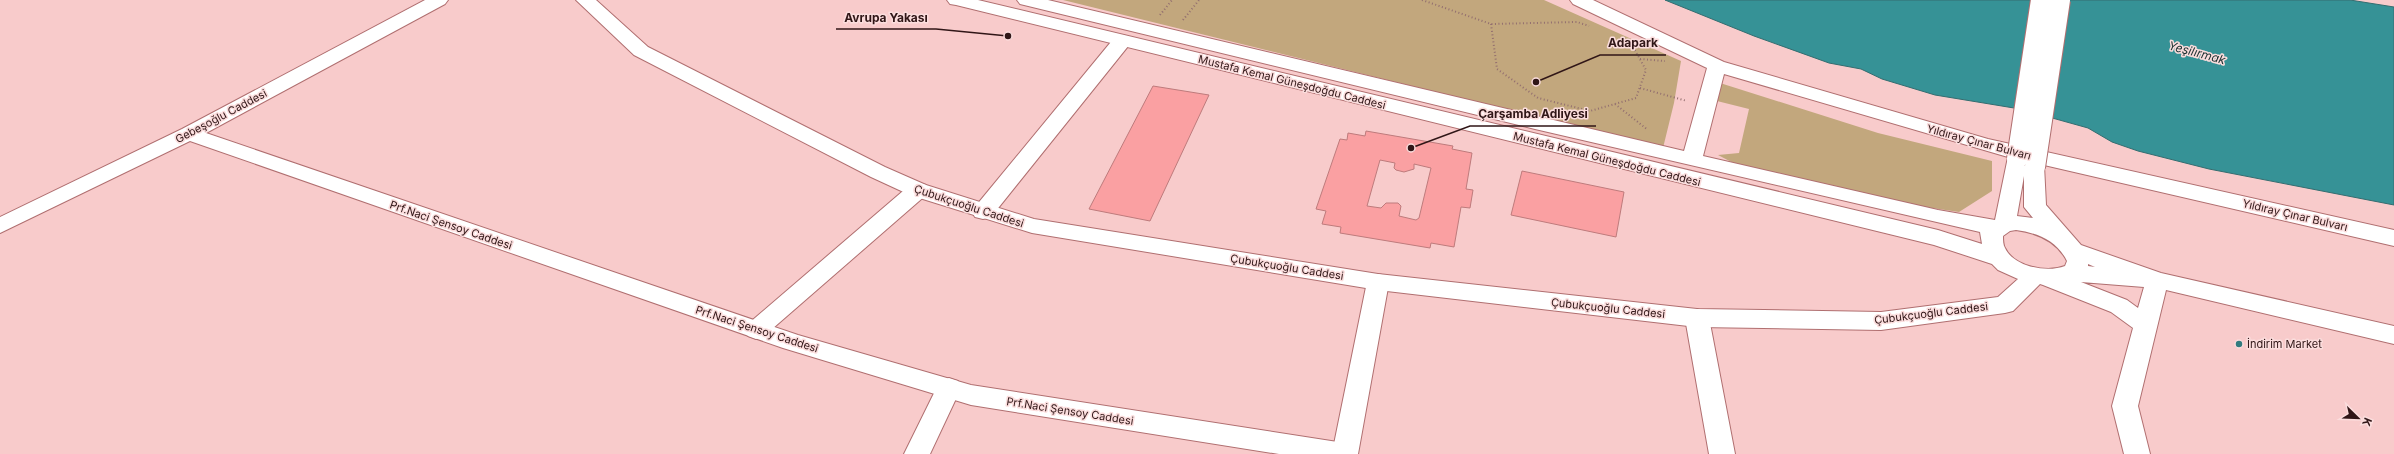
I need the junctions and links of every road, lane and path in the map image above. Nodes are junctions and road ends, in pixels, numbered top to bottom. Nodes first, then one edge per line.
1 (439, 0) edge
2 (584, 0) edge
3 (956, 0) edge
4 (1026, 0) edge
5 (1199, 0) edge
6 (1422, 0) edge
7 (1579, 0) edge
8 (2041, 0) edge
9 (2060, 0) edge
10 (1491, 24) junction
11 (1596, 28) dead end
12 (1172, 35) junction
13 (1122, 42) junction
14 (1631, 43) dead end
15 (1717, 66) junction
16 (1640, 88) junction
17 (1706, 107) junction
18 (189, 134) junction
19 (1692, 159) junction
20 (2026, 163) junction
21 (918, 190) junction
22 (983, 212) junction
23 (0, 226) edge
24 (2001, 226) junction
25 (2394, 238) edge
26 (2070, 246) junction
27 (2000, 258) junction
28 (2072, 273) junction
29 (2041, 277) junction
30 (2156, 280) junction
31 (1378, 282) junction
32 (1697, 318) junction
33 (2146, 325) junction
34 (756, 330) junction
35 (2394, 335) edge
36 (950, 388) junction
37 (917, 454) edge
38 (1344, 454) edge
39 (1722, 454) edge
40 (2137, 454) edge

1 - 18 main road, Gebeşoğlu Caddesi
2 - 21 main road, Çubukçuoğlu Caddesi
3 - 13 main road, Mustafa Kemal Güneşdoğdu Caddesi
4 - 12 main road, Mustafa Kemal Güneşdoğdu Caddesi
5 - 12 path
6 - 10 path
7 - 15 main road, Yıldıray Çınar Bulvarı
8 - 20 main road, bridge
9 - 20 main road, bridge
10 - 11 path
10 - 16 path
12 - 19 main road, Mustafa Kemal Güneşdoğdu Caddesi
13 - 22 main road
13 - 27 main road, Mustafa Kemal Güneşdoğdu Caddesi
14 - 16 path
15 - 17 main road
15 - 25 main road, Yıldıray Çınar Bulvarı
16 - 17 path
17 - 19 main road
18 - 23 main road, Gebeşoğlu Caddesi
18 - 34 main road, Prf.Naci Şensoy Caddesi
19 - 24 main road, Mustafa Kemal Güneşdoğdu Caddesi
20 - 24 main road
20 - 26 main road
21 - 22 main road, Çubukçuoğlu Caddesi
21 - 34 main road
22 - 31 main road, Çubukçuoğlu Caddesi
24 - 26 main road, Mustafa Kemal Güneşdoğdu Caddesi
24 - 27 main road
26 - 28 main road
26 - 30 main road, Mustafa Kemal Güneşdoğdu Caddesi
27 - 29 main road
28 - 29 main road
28 - 30 main road
29 - 32 main road, Çubukçuoğlu Caddesi
29 - 33 main road
30 - 33 main road
30 - 35 main road
31 - 32 main road, Çubukçuoğlu Caddesi
31 - 38 main road
32 - 39 main road
33 - 40 main road
34 - 36 main road, Prf.Naci Şensoy Caddesi
36 - 37 main road
36 - 38 main road, Prf.Naci Şensoy Caddesi

